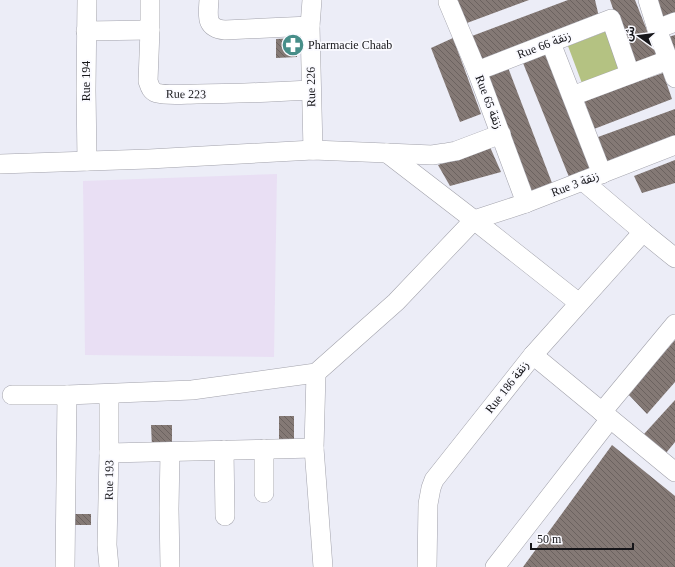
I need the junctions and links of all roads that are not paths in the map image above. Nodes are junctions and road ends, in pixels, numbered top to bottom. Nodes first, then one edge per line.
1 (87, 0) edge
2 (150, 0) edge
3 (209, 0) edge
4 (312, 0) edge
5 (648, 0) edge
6 (448, 1) edge
7 (675, 22) edge
8 (310, 26) junction
9 (657, 29) junction
10 (150, 30) junction
11 (86, 31) junction
12 (551, 43) junction
13 (668, 60) junction
14 (477, 71) junction
15 (630, 74) junction
16 (675, 78) edge
17 (311, 90) junction
18 (572, 96) junction
19 (501, 134) junction
20 (675, 145) edge
21 (313, 150) junction
22 (387, 153) junction
23 (87, 161) junction
24 (0, 164) edge
25 (602, 174) junction
26 (583, 181) junction
27 (526, 203) junction
28 (474, 220) junction
29 (643, 232) junction
30 (675, 258) edge
31 (579, 303) junction
32 (675, 324) edge
33 (533, 355) junction
34 (316, 373) junction
35 (108, 394) junction
36 (12, 395) dead end
37 (67, 395) junction
38 (606, 415) junction
39 (314, 448) junction
40 (264, 449) junction
41 (224, 450) junction
42 (170, 452) junction
43 (109, 453) junction
44 (673, 467) edge
45 (264, 493) dead end
46 (225, 516) dead end
47 (65, 567) edge
48 (109, 567) edge
49 (170, 567) edge
50 (323, 567) edge
51 (427, 567) edge
52 (495, 567) edge

1 - 11 street, Rue 194
2 - 10 street, Rue 223
3 - 8 street
4 - 8 street, Rue 226
5 - 9 street
6 - 14 street, Rue 65 زنقة
7 - 9 street
8 - 17 street, Rue 226
9 - 13 street
10 - 11 street
10 - 17 street, Rue 223
11 - 23 street, Rue 194
12 - 14 street, Rue 66 زنقة
12 - 15 street, Rue 66 زنقة
12 - 18 street
13 - 15 street
13 - 16 street
14 - 19 street, Rue 65 زنقة
15 - 18 street
17 - 21 street, Rue 226
18 - 25 street
19 - 22 street
19 - 27 street, Rue 65 زنقة
20 - 25 street, Rue 3 زنقة
21 - 22 street
21 - 23 street
22 - 28 street
23 - 24 street
25 - 26 street, Rue 3 زنقة
26 - 27 street, Rue 3 زنقة
26 - 29 street
27 - 28 street, Rue 3 زنقة
28 - 31 street
28 - 34 street
29 - 30 street
29 - 31 street, Rue 186 زنقة
31 - 33 street, Rue 186 زنقة
32 - 38 street
33 - 38 street
33 - 51 street, Rue 186 زنقة
34 - 35 street
34 - 39 street
35 - 37 street
35 - 43 street, Rue 193
36 - 37 street
37 - 47 street
38 - 44 street
38 - 52 street
39 - 40 street
39 - 50 street
40 - 41 street
40 - 45 street
41 - 42 street
41 - 46 street
42 - 43 street
42 - 49 street
43 - 48 street, Rue 193

